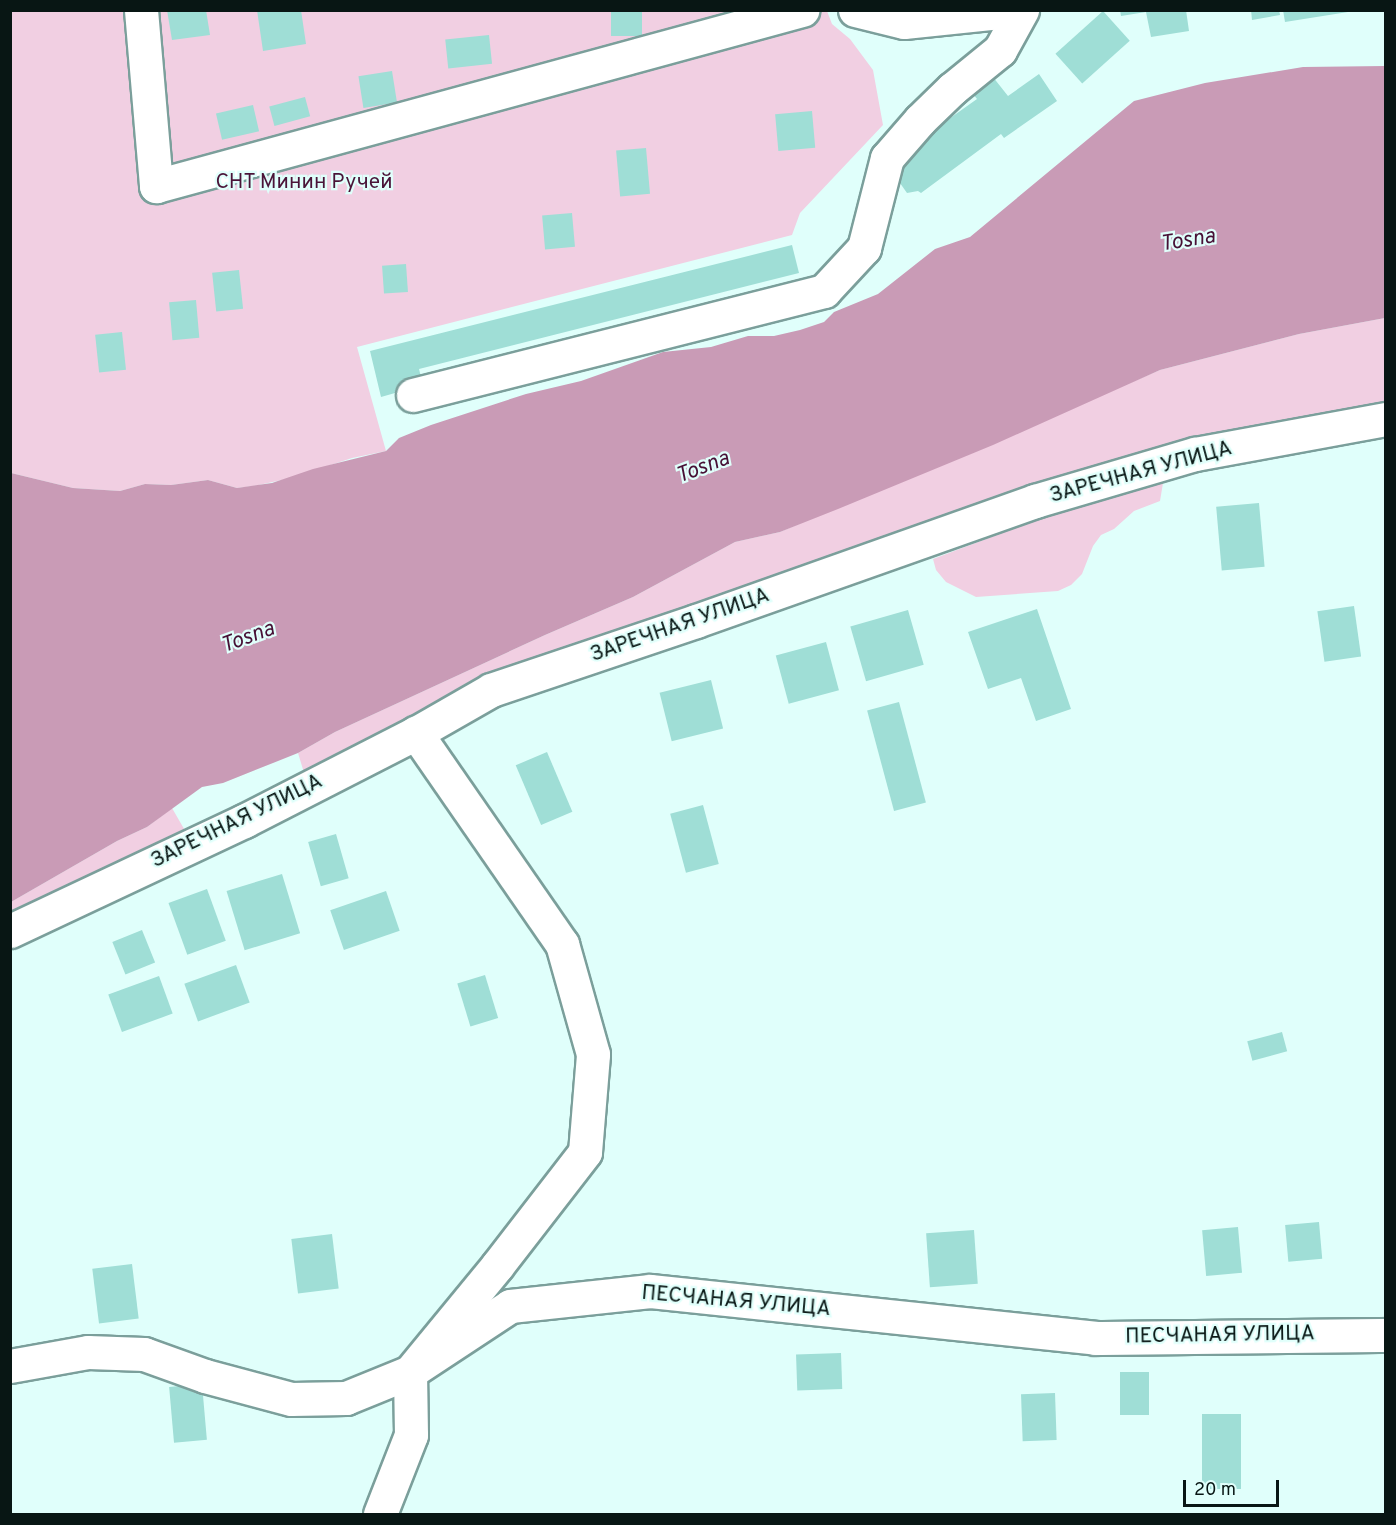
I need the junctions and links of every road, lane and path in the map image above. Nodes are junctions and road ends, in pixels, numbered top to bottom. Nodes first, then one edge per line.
1 (141, 10) edge
2 (802, 10) edge
3 (855, 10) edge
4 (1022, 10) edge
5 (413, 395) dead end
6 (1386, 419) edge
7 (416, 733) junction
8 (10, 931) edge
9 (1386, 1335) edge
10 (10, 1366) edge
11 (410, 1372) junction
12 (380, 1515) edge

1 - 2 street
3 - 4 street
4 - 5 street
6 - 7 street, ЗАРЕЧНАЯ УЛИЦА
7 - 8 street, ЗАРЕЧНАЯ УЛИЦА
7 - 11 street
9 - 11 street, ПЕСЧАНАЯ УЛИЦА
10 - 11 street, ПЕСЧАНАЯ УЛИЦА
11 - 12 street

